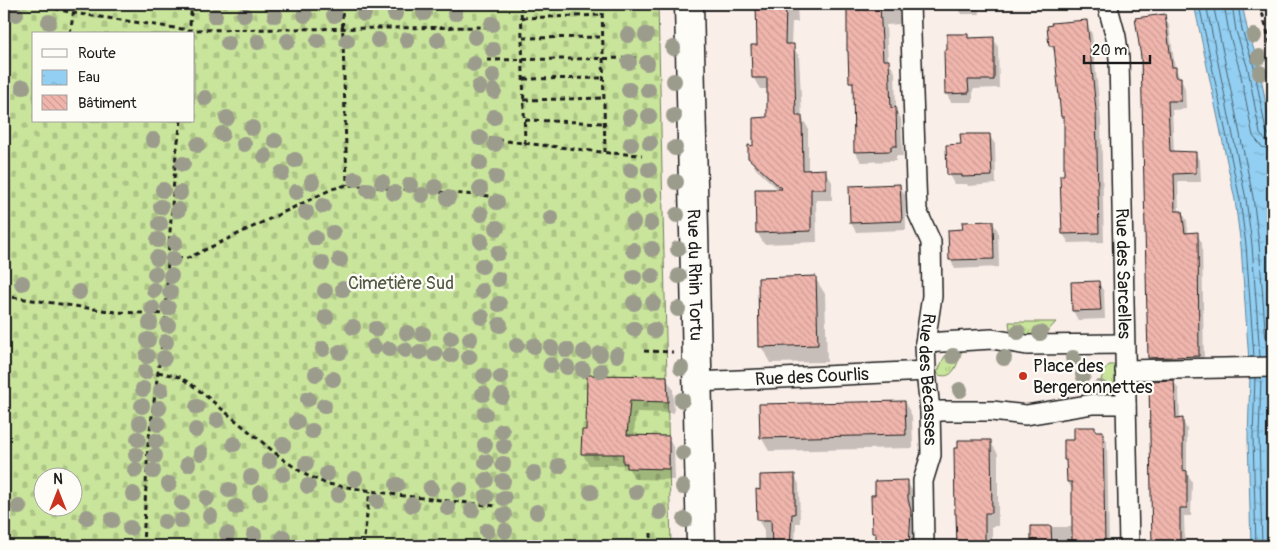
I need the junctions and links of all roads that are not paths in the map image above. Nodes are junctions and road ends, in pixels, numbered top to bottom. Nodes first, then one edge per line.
1 (689, 4) edge
2 (910, 4) edge
3 (1107, 4) edge
4 (925, 343) junction
5 (1124, 344) junction
6 (1273, 367) edge
7 (1125, 370) junction
8 (926, 371) junction
9 (698, 382) junction
10 (1126, 404) junction
11 (930, 411) junction
12 (701, 546) edge
13 (924, 546) edge
14 (1129, 546) edge

1 - 9 street, Rue du Rhin Tortu
2 - 4 street, Rue des Bécasses
3 - 5 street, Rue des Sarcelles
4 - 5 street
4 - 8 street, Rue des Bécasses
5 - 7 street, Rue des Sarcelles
6 - 7 street
7 - 10 street, Rue des Sarcelles
8 - 9 street, Rue des Courlis
8 - 11 street, Rue des Bécasses
9 - 12 street, Rue du Rhin Tortu
10 - 11 street
10 - 14 street, Rue des Sarcelles
11 - 13 street, Rue des Bécasses

